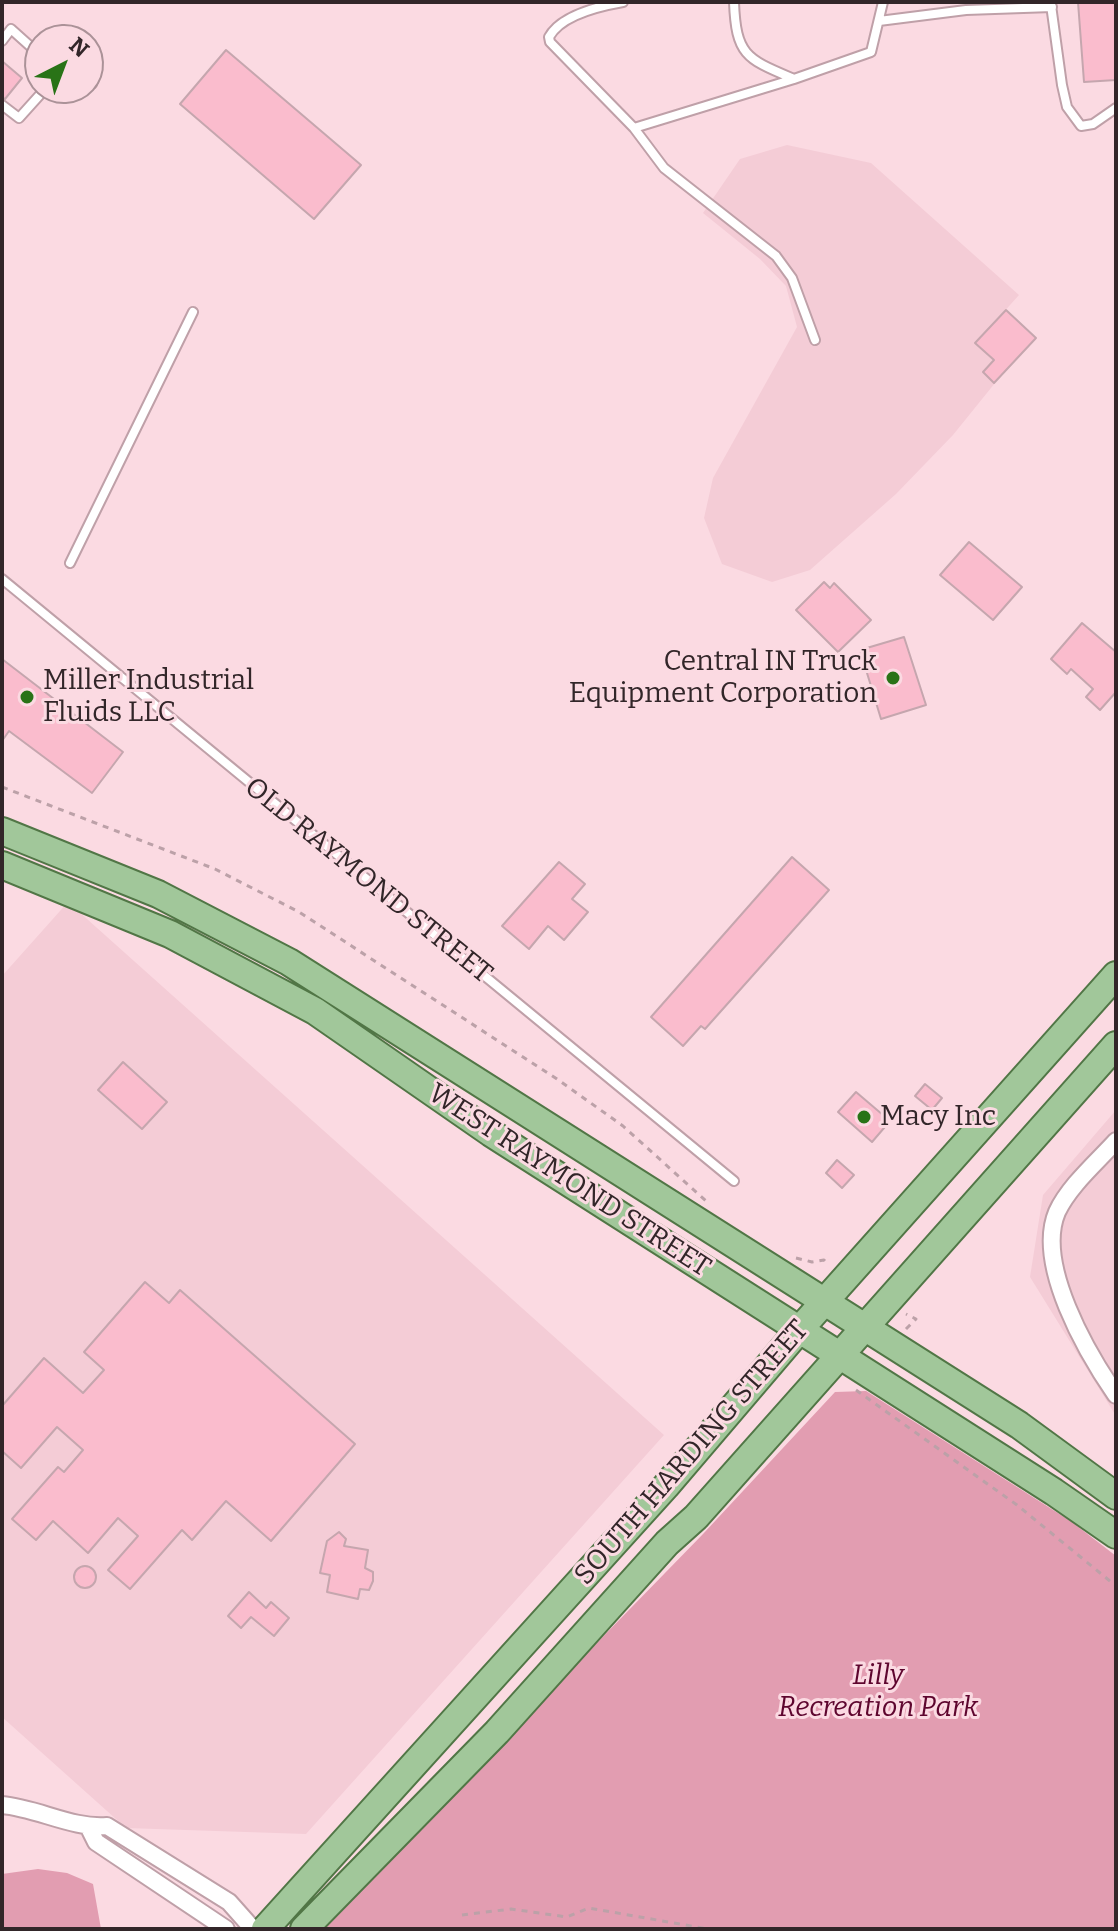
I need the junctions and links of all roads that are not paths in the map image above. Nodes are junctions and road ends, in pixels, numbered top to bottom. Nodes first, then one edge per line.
1 (623, 2) edge
2 (732, 2) edge
3 (742, 2) edge
4 (883, 2) edge
5 (1051, 5) edge
6 (879, 21) junction
7 (2, 41) edge
8 (24, 41) edge
9 (794, 79) junction
10 (32, 104) edge
11 (2, 105) edge
12 (1116, 108) edge
13 (634, 128) junction
14 (193, 312) dead end
15 (815, 340) dead end
16 (70, 563) dead end
17 (2, 579) edge
18 (2, 831) edge
19 (2, 865) edge
20 (1116, 975) edge
21 (1116, 1045) edge
22 (1116, 1141) edge
23 (734, 1181) dead end
24 (825, 1301) junction
25 (865, 1327) junction
26 (800, 1329) junction
27 (840, 1355) junction
28 (1116, 1395) edge
29 (1116, 1496) edge
30 (1116, 1535) edge
31 (579, 1582) junction
32 (605, 1611) junction
33 (2, 1805) edge
34 (89, 1828) junction
35 (226, 1929) edge
36 (253, 1929) edge
37 (265, 1929) edge
38 (304, 1929) edge

1 - 13 lane
2 - 3 lane
2 - 9 lane
4 - 6 lane
5 - 6 lane
5 - 12 lane
6 - 9 lane
7 - 8 lane
9 - 13 lane
10 - 11 lane
13 - 15 lane
14 - 16 lane
17 - 23 lane, OLD RAYMOND STREET
18 - 24 main road, WEST RAYMOND STREET
19 - 26 main road, WEST RAYMOND STREET
20 - 24 main road, SOUTH HARDING STREET
21 - 25 main road, SOUTH HARDING STREET
22 - 28 street
24 - 25 main road, WEST RAYMOND STREET
24 - 26 main road, SOUTH HARDING STREET
25 - 27 main road, SOUTH HARDING STREET
25 - 29 main road, WEST RAYMOND STREET
26 - 27 main road, WEST RAYMOND STREET
26 - 31 main road, SOUTH HARDING STREET
27 - 30 main road, WEST RAYMOND STREET
27 - 32 main road, SOUTH HARDING STREET
31 - 32 main road
31 - 37 main road, SOUTH HARDING STREET
32 - 38 main road, SOUTH HARDING STREET
33 - 34 street
34 - 35 street
34 - 36 street

